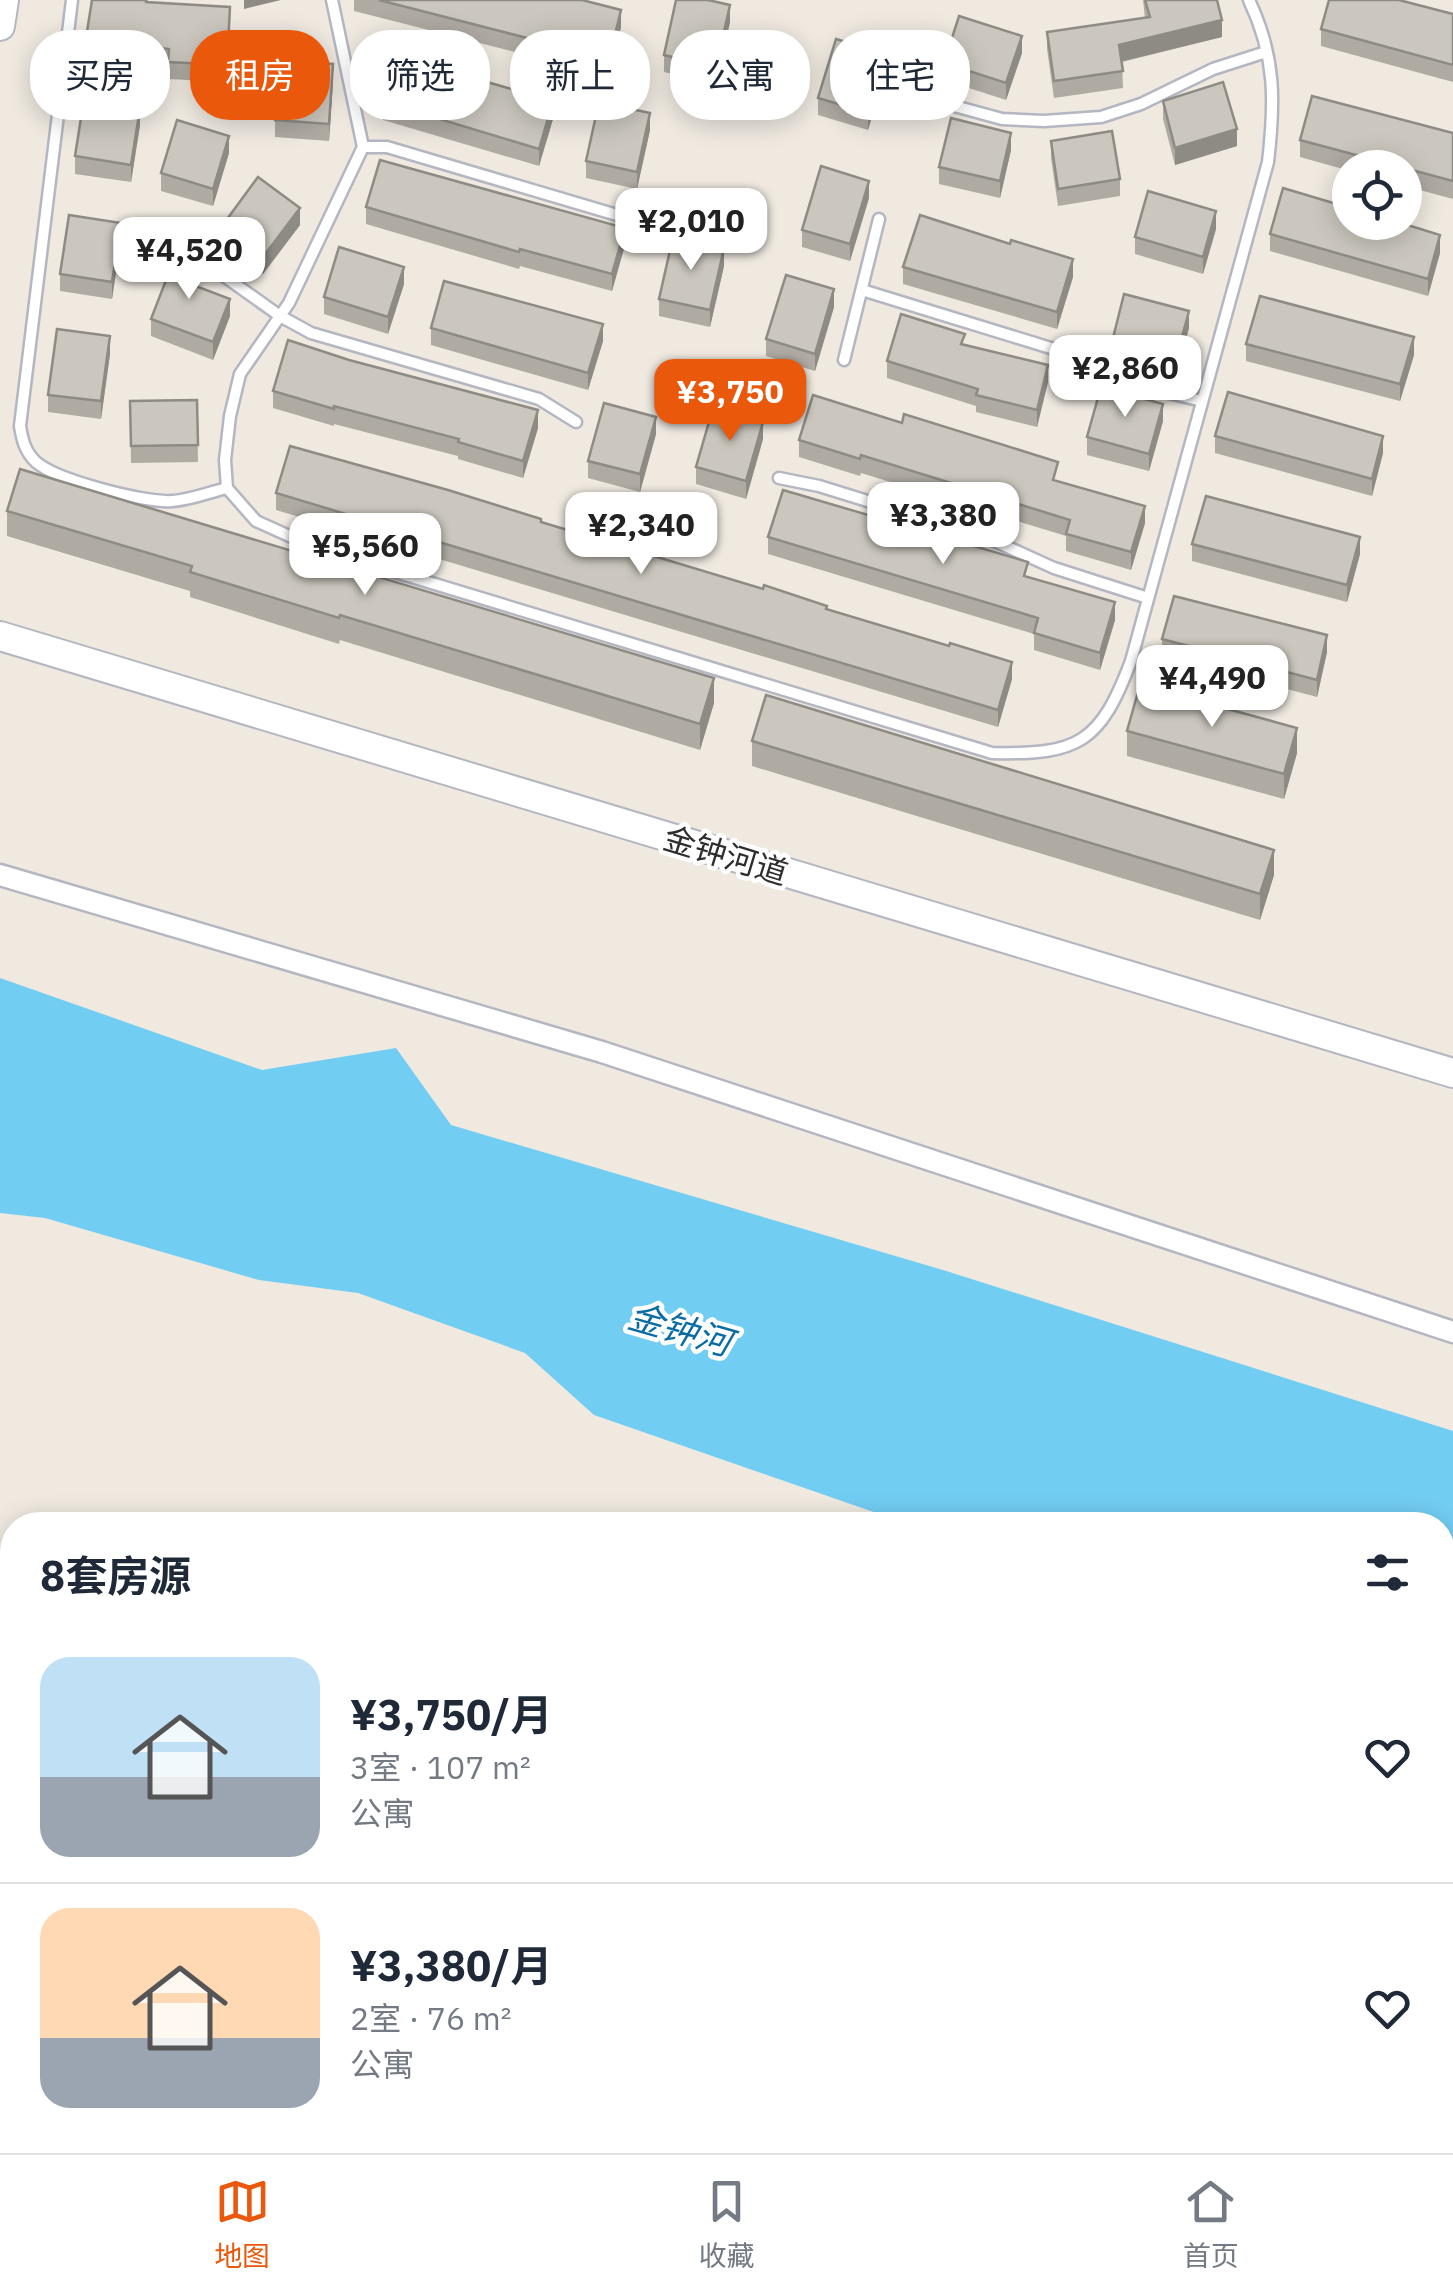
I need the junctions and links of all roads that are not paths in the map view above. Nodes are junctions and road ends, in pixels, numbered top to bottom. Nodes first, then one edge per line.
1 (4, 0) edge
2 (72, 0) edge
3 (332, 0) edge
4 (1248, 0) edge
5 (0, 26) edge
6 (1266, 52) junction
7 (970, 110) edge
8 (363, 147) junction
9 (879, 219) dead end
10 (644, 223) dead end
11 (214, 269) dead end
12 (862, 290) junction
13 (280, 316) junction
14 (844, 360) dead end
15 (1202, 401) junction
16 (576, 422) dead end
17 (778, 478) dead end
18 (227, 488) junction
19 (1148, 598) junction
20 (0, 636) edge
21 (0, 875) edge
22 (1453, 1073) edge
23 (1453, 1332) edge

1 - 5 street
2 - 18 lane
3 - 8 lane
4 - 6 lane
6 - 7 lane
6 - 15 lane
8 - 10 lane
8 - 13 lane
9 - 12 lane
11 - 13 lane
12 - 14 lane
12 - 15 lane
13 - 16 lane
13 - 18 lane
15 - 19 lane
17 - 19 lane
18 - 19 lane
20 - 22 street, 金钟河道
21 - 23 street

